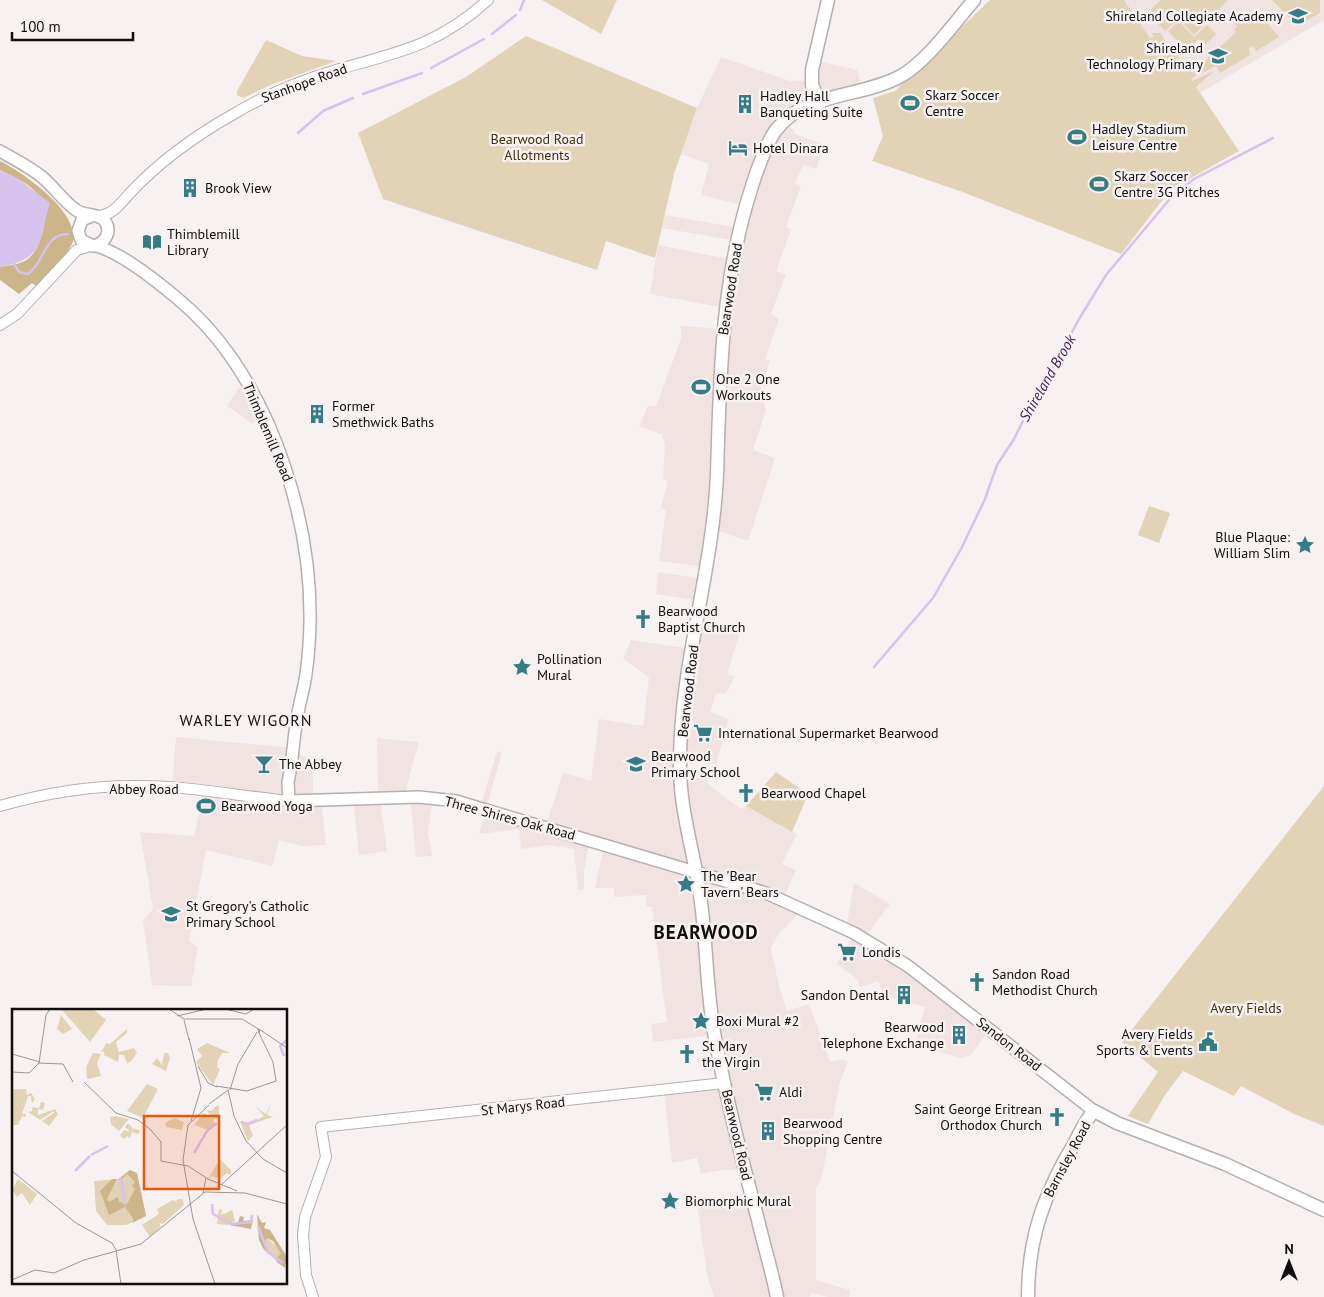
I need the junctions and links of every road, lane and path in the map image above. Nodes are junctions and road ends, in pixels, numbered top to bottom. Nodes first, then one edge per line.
1 (488, 0) edge
2 (828, 0) edge
3 (974, 0) edge
4 (820, 103) junction
5 (0, 151) edge
6 (73, 208) junction
7 (112, 213) junction
8 (95, 216) junction
9 (79, 231) junction
10 (108, 232) junction
11 (93, 246) junction
12 (77, 250) junction
13 (110, 251) junction
14 (0, 325) edge
15 (289, 801) junction
16 (0, 806) edge
17 (697, 872) junction
18 (724, 1082) junction
19 (1094, 1111) junction
20 (1324, 1210) edge
21 (313, 1297) edge
22 (777, 1297) edge
23 (1028, 1297) edge

1 - 7 street, Stanhope Road
2 - 4 main road
3 - 4 main road
4 - 17 main road, Bearwood Road
5 - 6 main road
6 - 8 main road
6 - 9 main road
7 - 8 street
7 - 10 street
8 - 9 main road
8 - 10 main road
9 - 11 main road
9 - 12 street
10 - 11 main road
10 - 13 main road
11 - 12 street
11 - 13 main road, Thimblemill Road
12 - 14 street
13 - 15 main road, Thimblemill Road
15 - 16 street, Abbey Road
15 - 17 main road, Three Shires Oak Road
17 - 18 main road, Bearwood Road
17 - 19 main road, Sandon Road
18 - 21 street, St Marys Road
18 - 22 main road, Bearwood Road
19 - 20 main road, Sandon Road
19 - 23 main road, Barnsley Road

